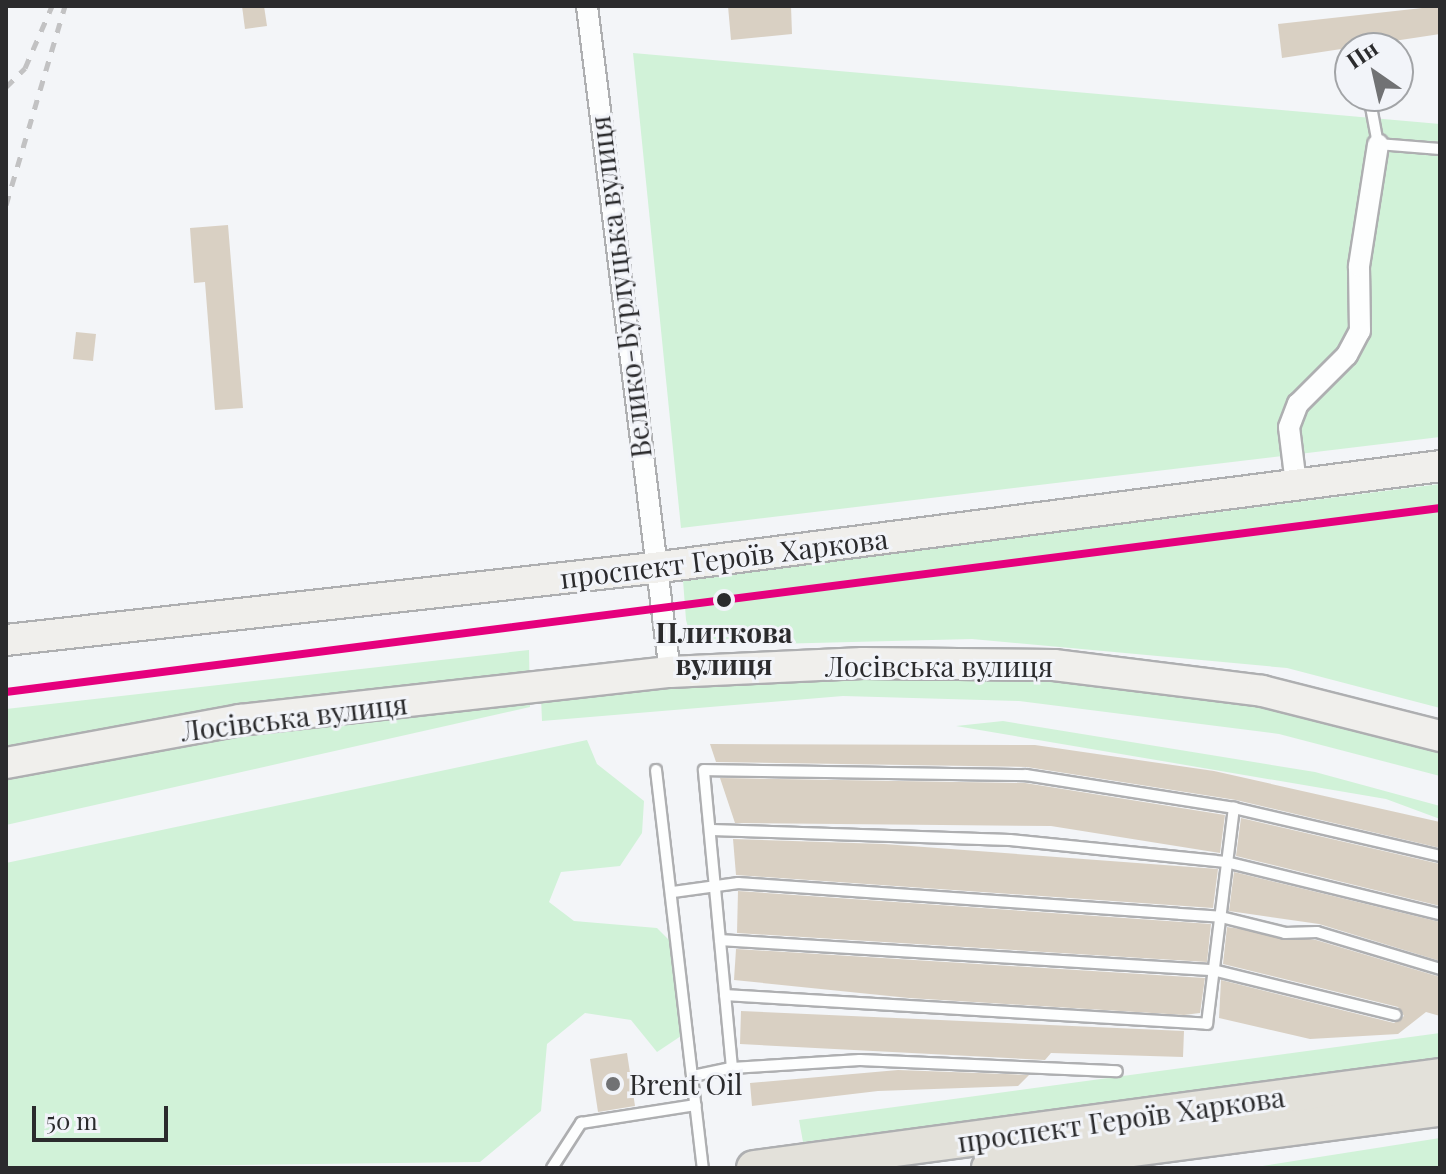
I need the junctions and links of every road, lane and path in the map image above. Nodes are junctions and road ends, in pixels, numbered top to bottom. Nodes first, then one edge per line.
1 (587, 6) edge
2 (1372, 112) edge
3 (1378, 144) junction
4 (1440, 149) edge
5 (1440, 466) edge
6 (1296, 484) junction
7 (653, 568) junction
8 (6, 640) edge
9 (670, 672) junction
10 (1440, 736) edge
11 (6, 763) edge
12 (656, 770) dead end
13 (1234, 808) junction
14 (712, 830) junction
15 (1440, 856) edge
16 (1226, 862) junction
17 (715, 889) junction
18 (673, 892) junction
19 (1440, 914) edge
20 (1216, 917) junction
21 (720, 940) junction
22 (1440, 969) edge
23 (1213, 970) junction
24 (725, 995) junction
25 (1396, 1015) dead end
26 (732, 1068) junction
27 (1117, 1071) dead end
28 (693, 1076) junction
29 (1440, 1076) edge
30 (696, 1105) junction
31 (1440, 1109) edge
32 (552, 1168) edge
33 (703, 1168) edge
34 (754, 1168) edge
35 (989, 1168) edge

1 - 7 street, Велико-Бурлуцька вулиця
2 - 3 lane
3 - 4 lane
3 - 6 street
5 - 6 street, проспект Героїв Харкова
6 - 7 street, проспект Героїв Харкова
7 - 8 street, проспект Героїв Харкова
7 - 9 street
9 - 10 street, Лосівська вулиця
9 - 11 street, Лосівська вулиця
12 - 18 lane
13 - 14 lane
13 - 15 lane
13 - 16 lane
14 - 16 lane
14 - 17 lane
16 - 19 lane
16 - 20 lane
17 - 18 lane
17 - 20 lane
17 - 21 lane
18 - 28 lane
20 - 22 lane
20 - 23 lane
21 - 23 lane
21 - 24 lane
23 - 24 lane
23 - 25 lane
24 - 26 lane
26 - 27 lane
26 - 28 lane
28 - 30 lane
29 - 34 main road, проспект Героїв Харкова
30 - 32 lane
30 - 33 lane
31 - 35 main road, проспект Героїв Харкова

